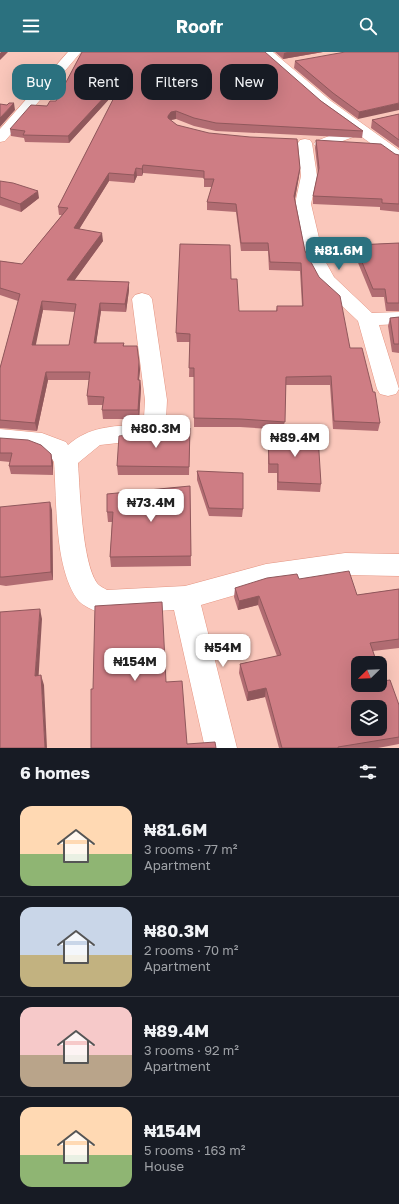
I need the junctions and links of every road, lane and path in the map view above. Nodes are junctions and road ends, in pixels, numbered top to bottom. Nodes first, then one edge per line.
1 (75, 52) edge
2 (265, 52) edge
3 (296, 62) edge
4 (281, 65) junction
5 (362, 126) junction
6 (0, 138) edge
7 (305, 142) junction
8 (386, 146) junction
9 (399, 157) edge
10 (142, 299) dead end
11 (399, 318) edge
12 (367, 319) junction
13 (388, 389) dead end
14 (0, 437) edge
15 (66, 461) junction
16 (399, 564) edge
17 (185, 598) junction
18 (221, 748) edge

1 - 6 street
2 - 4 street
3 - 4 street
4 - 5 street
5 - 7 street
5 - 8 street
7 - 8 street
7 - 12 street
8 - 9 street
10 - 15 street
11 - 12 street
12 - 13 street
14 - 15 street
15 - 17 street
16 - 17 street
17 - 18 street

